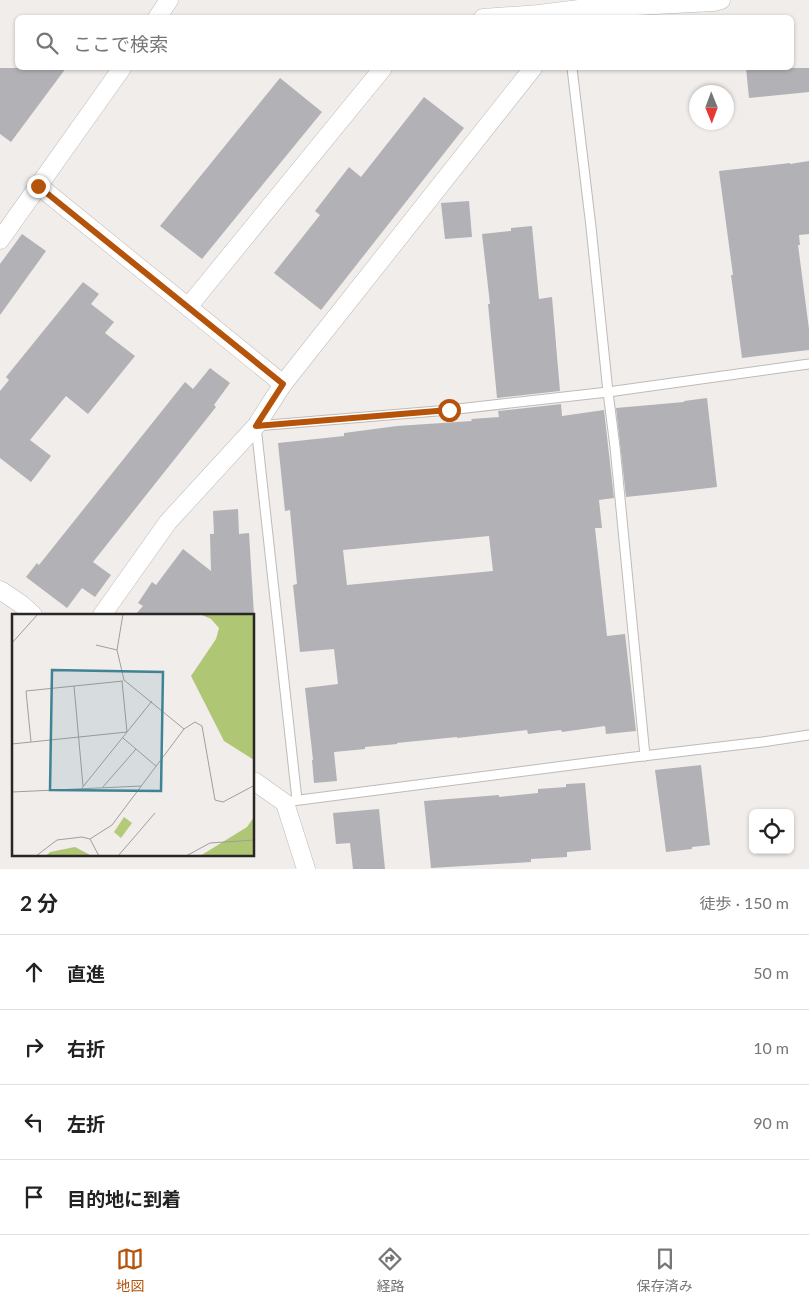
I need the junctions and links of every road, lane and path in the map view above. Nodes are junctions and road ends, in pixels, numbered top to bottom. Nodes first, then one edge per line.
1 (168, 0) edge
2 (721, 0) edge
3 (576, 13) edge
4 (159, 15) edge
5 (525, 15) edge
6 (121, 70) edge
7 (381, 70) edge
8 (531, 70) edge
9 (572, 70) edge
10 (38, 186) junction
11 (0, 240) edge
12 (188, 307) junction
13 (809, 364) edge
14 (283, 384) junction
15 (608, 392) junction
16 (256, 426) junction
17 (0, 590) edge
18 (32, 614) edge
19 (103, 614) edge
20 (809, 735) edge
21 (645, 756) junction
22 (255, 782) edge
23 (291, 801) junction
24 (306, 869) edge

1 - 4 street
2 - 3 street
3 - 5 street
6 - 10 street
7 - 12 street
8 - 14 street
9 - 15 lane
10 - 11 street
10 - 12 street
12 - 14 street
13 - 15 lane
14 - 16 street
15 - 16 lane
15 - 21 lane
16 - 19 street
16 - 23 lane
17 - 18 street
20 - 21 lane
21 - 23 lane
22 - 23 street
23 - 24 street

